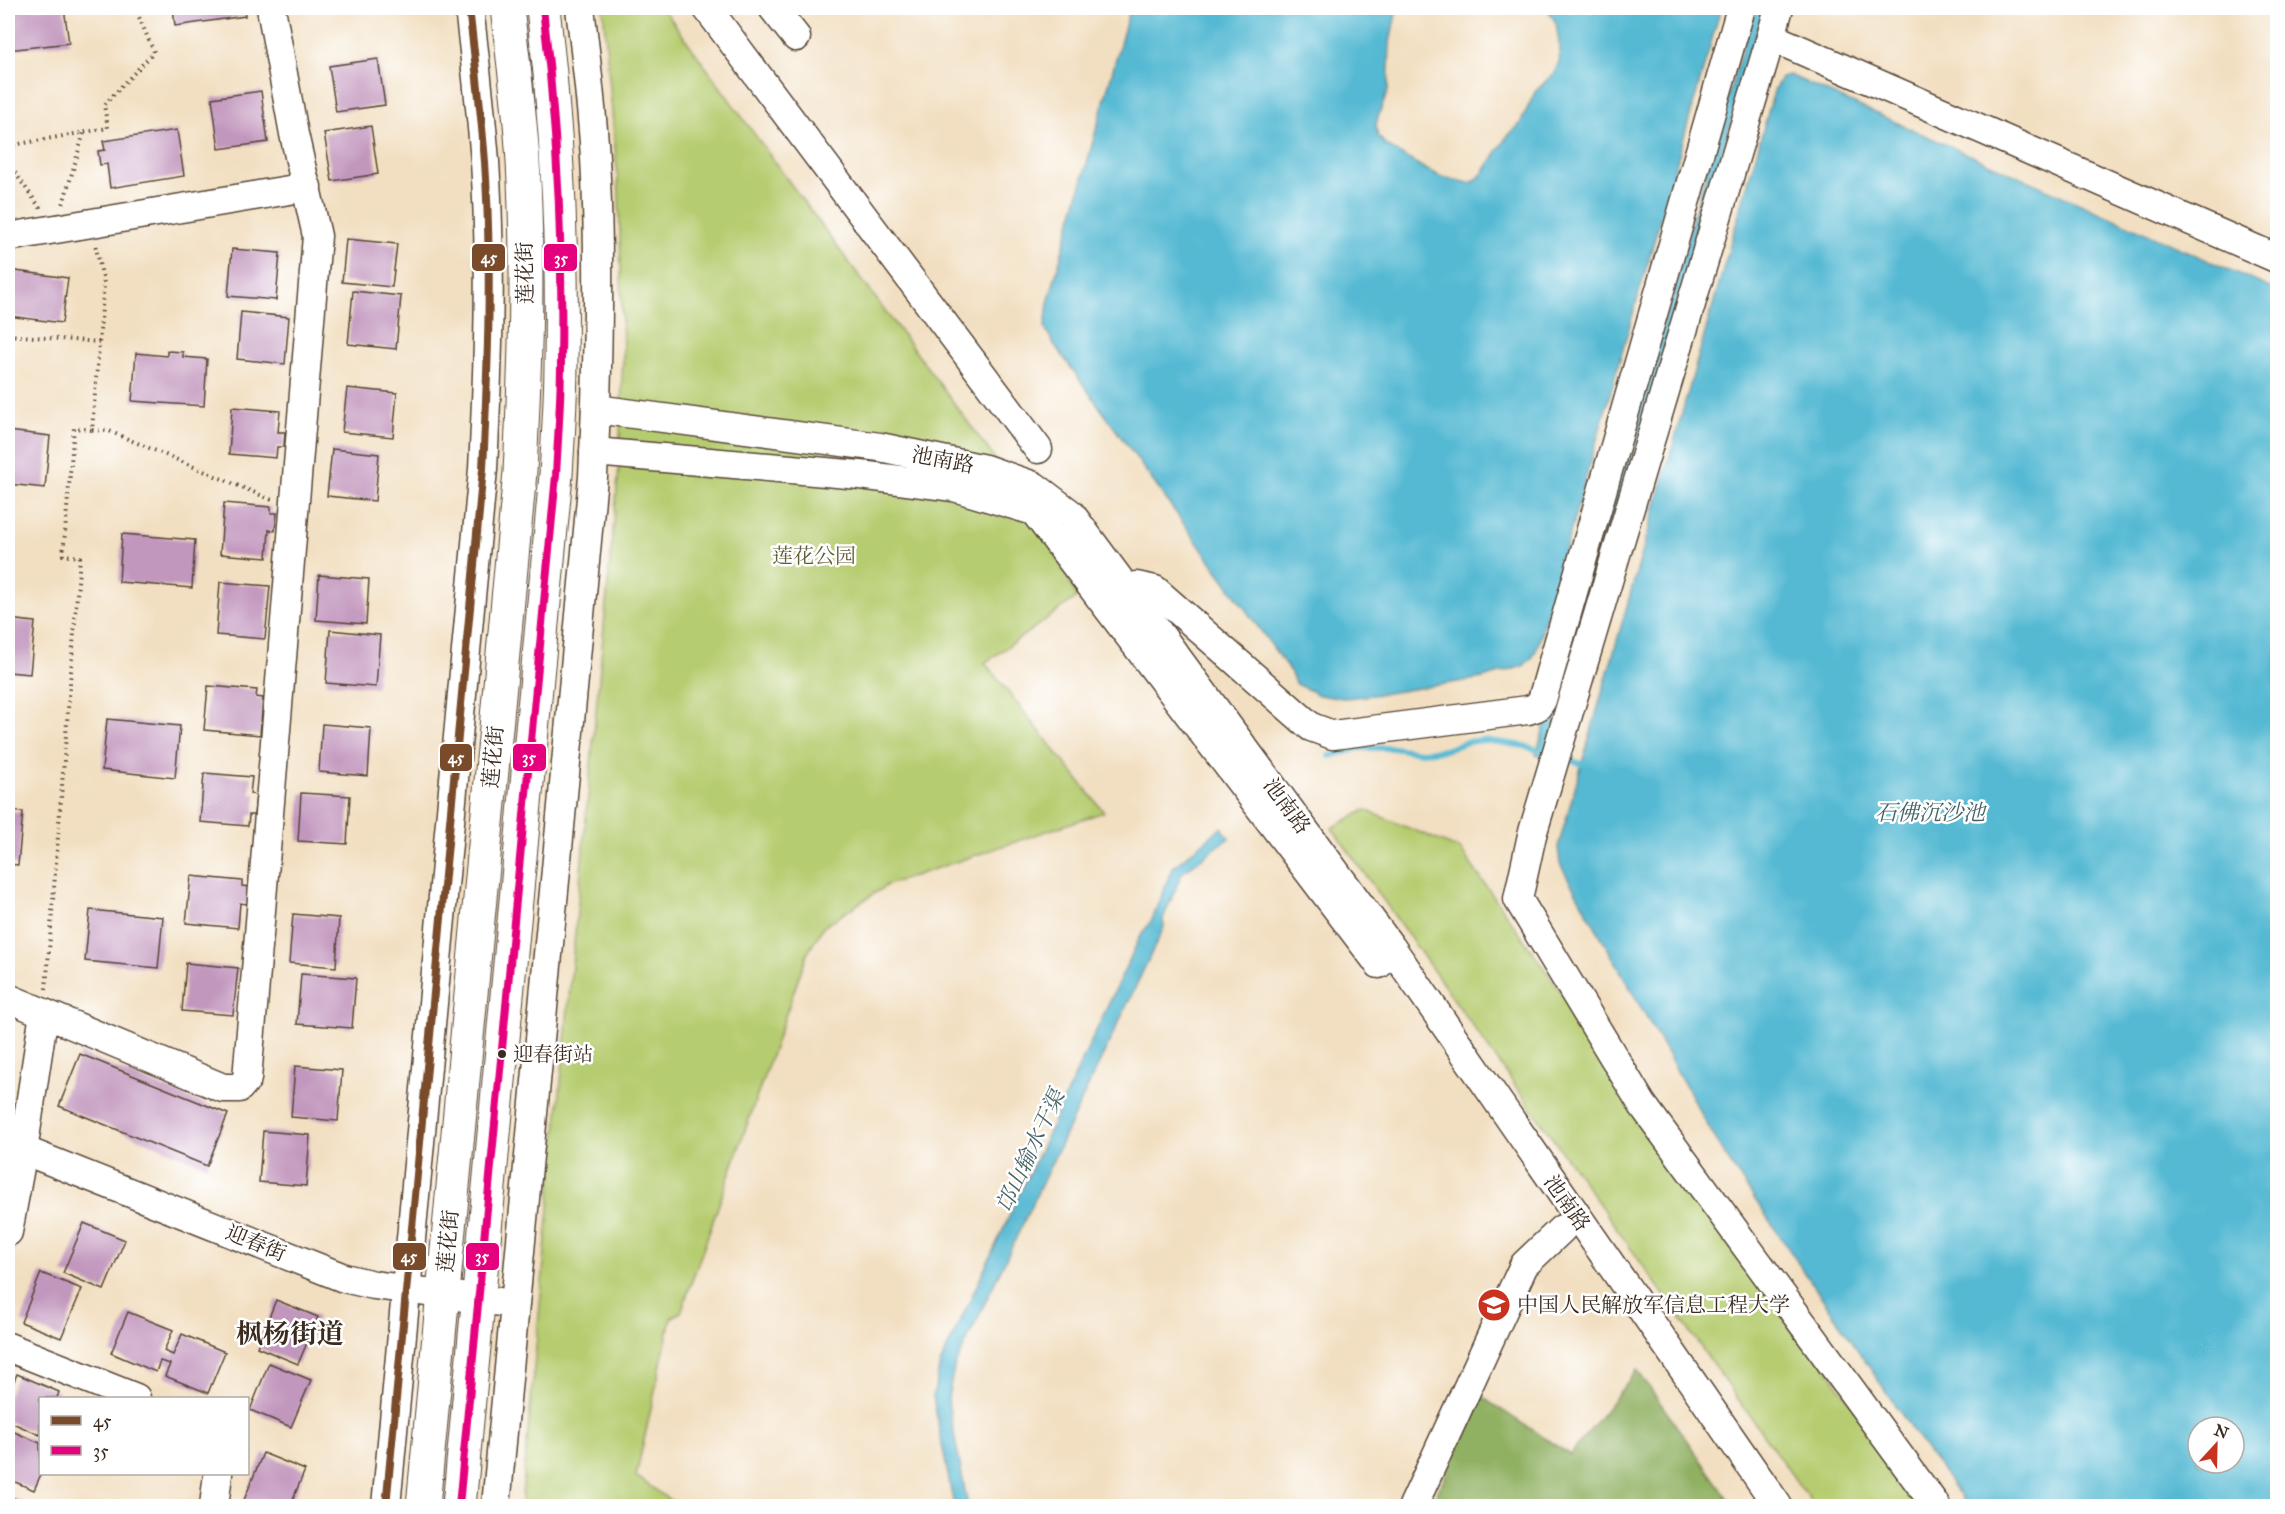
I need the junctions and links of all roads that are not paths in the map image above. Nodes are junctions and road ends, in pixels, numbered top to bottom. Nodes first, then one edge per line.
1 (271, 8) edge
2 (469, 8) edge
3 (507, 8) edge
4 (543, 8) edge
5 (580, 8) edge
6 (707, 8) edge
7 (773, 8) edge
8 (1741, 8) edge
9 (1779, 8) edge
10 (796, 37) dead end
11 (1771, 37) junction
12 (307, 188) junction
13 (8, 237) edge
14 (2277, 260) edge
15 (596, 409) junction
16 (1038, 449) dead end
17 (594, 452) junction
18 (1127, 589) junction
19 (8, 998) edge
20 (44, 1013) junction
21 (15, 1148) edge
22 (1562, 1228) junction
23 (8, 1232) edge
24 (406, 1290) junction
25 (443, 1294) junction
26 (478, 1299) junction
27 (515, 1304) junction
28 (8, 1347) edge
29 (133, 1397) edge
30 (218, 1475) edge
31 (213, 1506) edge
32 (386, 1506) edge
33 (423, 1506) edge
34 (459, 1506) edge
35 (496, 1506) edge
36 (1413, 1506) edge
37 (1754, 1506) edge
38 (1778, 1506) edge
39 (1936, 1506) edge

1 - 12 street
2 - 24 street, 莲花街
3 - 25 main road, 莲花街
4 - 26 main road, 莲花街
5 - 15 street
6 - 16 street
7 - 10 street
8 - 18 street
9 - 11 street
11 - 14 street
11 - 39 street
12 - 13 street
12 - 20 street
15 - 17 street
15 - 18 street, 池南路
17 - 22 street, 池南路
17 - 27 street
18 - 38 street, 池南路
19 - 20 street
20 - 21 street
21 - 23 street
21 - 24 street, 迎春街
22 - 36 street
22 - 37 street, 池南路
24 - 25 street, 迎春街
24 - 32 street, 莲花街
25 - 26 street, 迎春街
25 - 33 main road, 莲花街
26 - 27 street, 迎春街
26 - 34 main road, 莲花街
27 - 35 street
28 - 29 street
30 - 31 street

